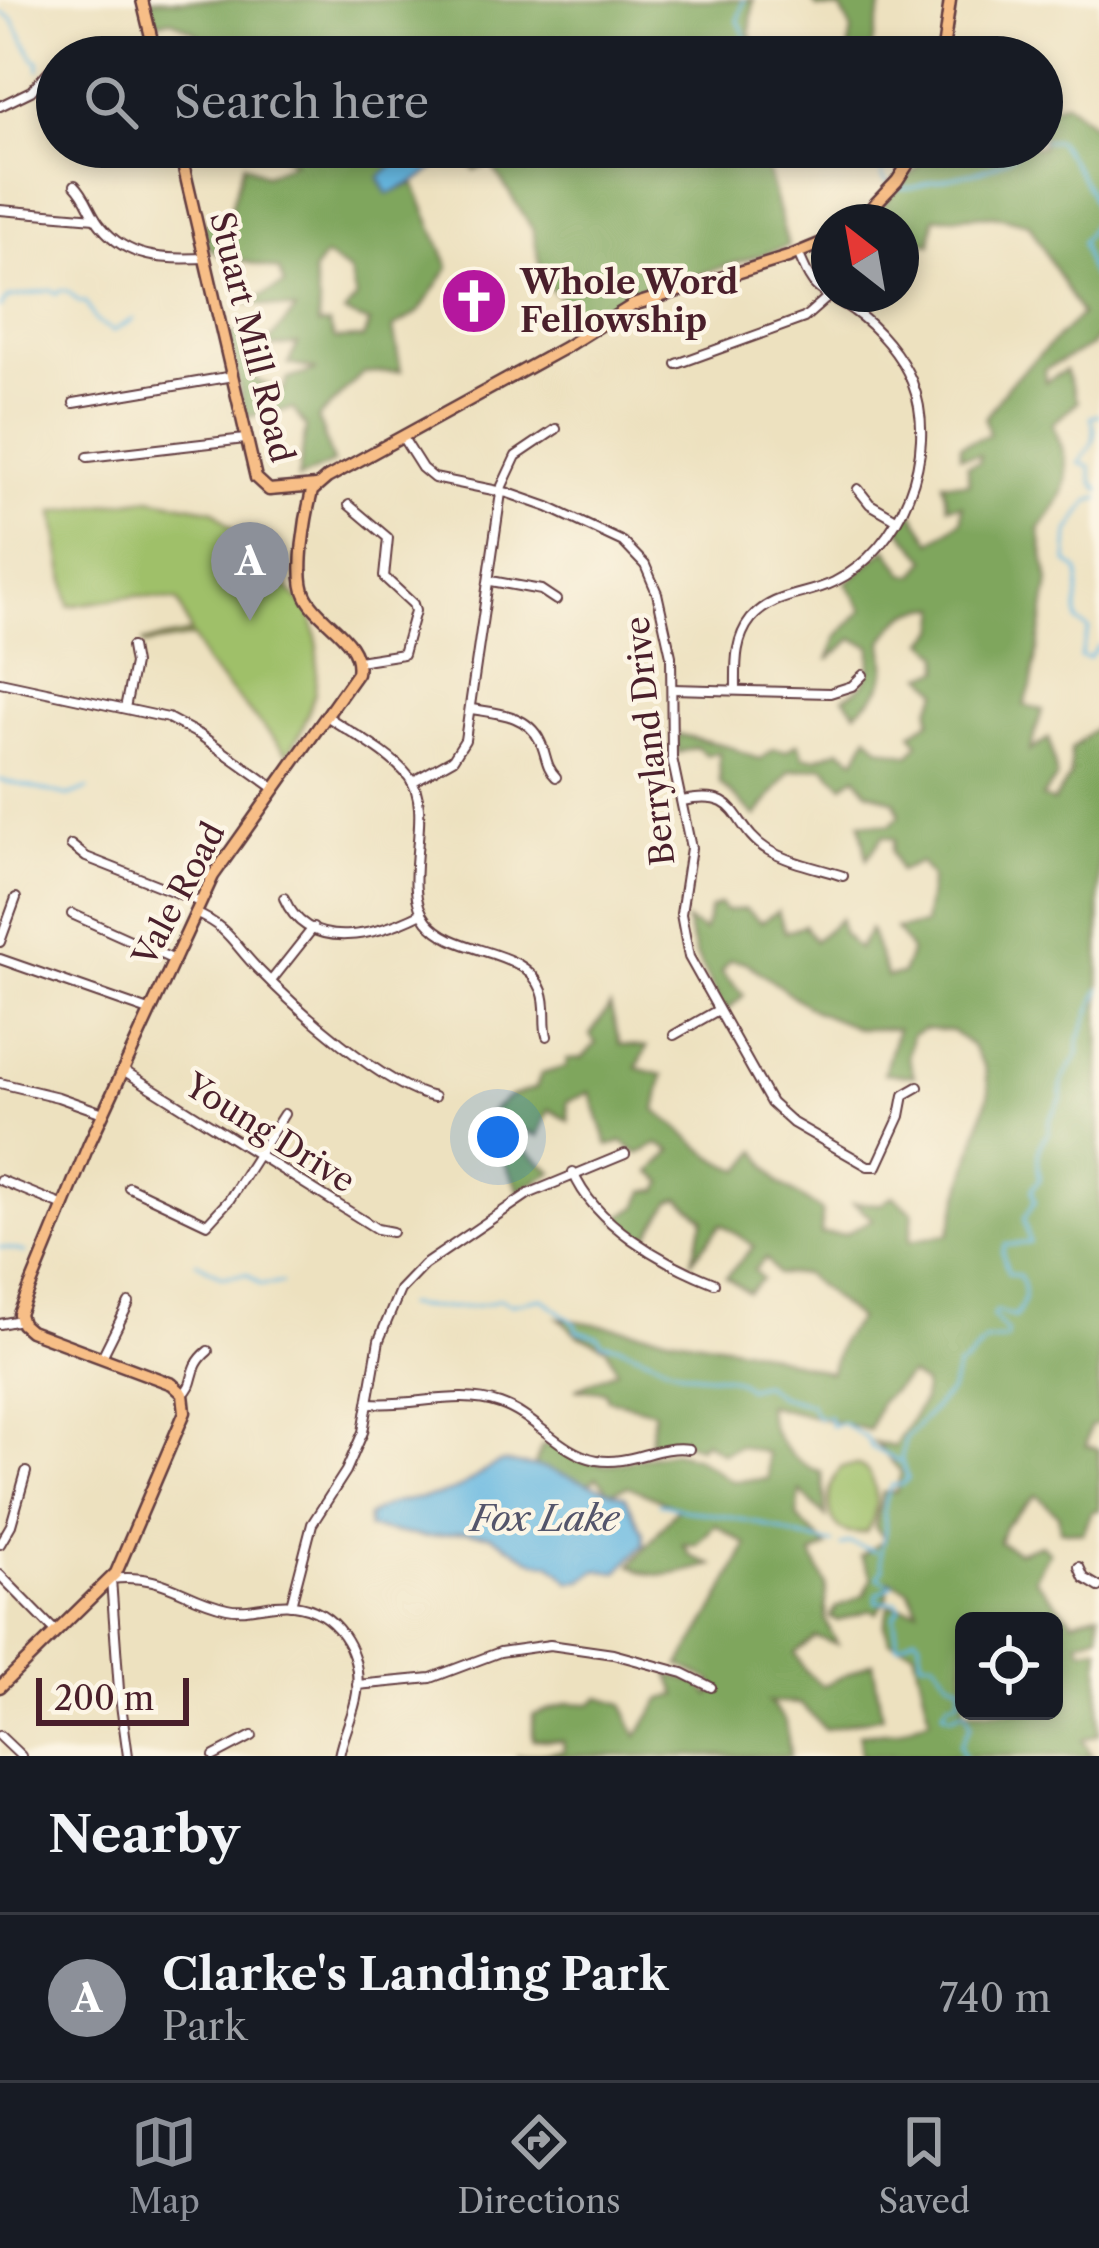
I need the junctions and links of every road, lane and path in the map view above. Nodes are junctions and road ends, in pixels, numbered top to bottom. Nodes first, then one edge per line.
1 (142, 0) edge
2 (950, 0) edge
3 (151, 36) edge
4 (945, 36) edge
5 (36, 86) edge
6 (0, 106) edge
7 (184, 168) edge
8 (906, 168) edge
9 (76, 185) dead end
10 (876, 204) edge
11 (0, 210) edge
12 (95, 218) junction
13 (811, 248) edge
14 (798, 254) junction
15 (206, 258) junction
16 (811, 281) edge
17 (811, 312) edge
18 (855, 312) edge
19 (677, 364) dead end
20 (233, 376) junction
21 (74, 403) dead end
22 (556, 429) dead end
23 (403, 438) junction
24 (245, 439) junction
25 (88, 457) dead end
26 (316, 486) junction
27 (858, 489) dead end
28 (500, 491) junction
29 (350, 505) dead end
30 (896, 519) junction
31 (491, 581) junction
32 (556, 600) dead end
33 (131, 647) dead end
34 (358, 661) junction
35 (863, 675) dead end
36 (0, 682) edge
37 (672, 689) junction
38 (736, 690) junction
39 (125, 708) junction
40 (471, 709) junction
41 (328, 717) junction
42 (556, 777) dead end
43 (412, 782) junction
44 (274, 788) junction
45 (682, 801) junction
46 (71, 845) dead end
47 (843, 876) dead end
48 (16, 898) dead end
49 (284, 898) dead end
50 (198, 908) junction
51 (72, 914) dead end
52 (422, 914) junction
53 (313, 928) junction
54 (0, 942) edge
55 (0, 958) edge
56 (172, 959) junction
57 (271, 981) junction
58 (718, 1010) junction
59 (149, 1011) junction
60 (674, 1035) dead end
61 (547, 1036) dead end
62 (123, 1070) junction
63 (0, 1083) edge
64 (918, 1088) dead end
65 (434, 1097) dead end
66 (103, 1113) junction
67 (284, 1114) dead end
68 (257, 1154) junction
69 (625, 1154) dead end
70 (573, 1172) junction
71 (0, 1180) edge
72 (129, 1187) dead end
73 (64, 1206) junction
74 (392, 1232) dead end
75 (714, 1283) dead end
76 (129, 1303) dead end
77 (20, 1320) junction
78 (0, 1324) edge
79 (208, 1351) dead end
80 (102, 1357) junction
81 (183, 1394) junction
82 (370, 1403) junction
83 (689, 1449) dead end
84 (26, 1472) dead end
85 (0, 1544) edge
86 (1079, 1567) dead end
87 (0, 1575) edge
88 (111, 1579) junction
89 (1099, 1586) edge
90 (291, 1605) junction
91 (55, 1631) junction
92 (357, 1685) junction
93 (0, 1687) edge
94 (711, 1687) dead end
95 (0, 1736) edge
96 (252, 1736) dead end
97 (21, 1756) edge
98 (128, 1756) edge
99 (214, 1756) edge
100 (339, 1756) edge

1 - 3 main road
2 - 4 main road
5 - 6 street
7 - 15 main road, Stuart Mill Road
8 - 10 main road
9 - 12 street
11 - 12 street
12 - 15 street
13 - 14 main road
14 - 16 street
14 - 23 main road
15 - 20 main road, Stuart Mill Road
17 - 19 street
18 - 30 street
20 - 21 street
20 - 24 main road, Stuart Mill Road
22 - 28 street
23 - 26 main road
23 - 28 street, Berryland Drive
24 - 25 street
24 - 26 main road, Stuart Mill Road
26 - 34 main road
27 - 30 street
28 - 31 street
28 - 37 street, Berryland Drive
29 - 34 street
30 - 38 street
31 - 32 street
31 - 40 street
33 - 39 street
34 - 41 main road, Vale Road
35 - 38 street
36 - 39 street
37 - 38 street
37 - 45 street, Berryland Drive
39 - 44 street
40 - 42 street
40 - 43 street
41 - 43 street
41 - 44 main road, Vale Road
43 - 52 street
44 - 50 main road, Vale Road
45 - 47 street
45 - 58 street, Berryland Drive
46 - 50 street
48 - 54 street
49 - 53 street
50 - 56 main road, Vale Road
50 - 57 street
51 - 56 street
52 - 53 street
52 - 61 street
53 - 57 street
55 - 59 street
56 - 59 main road, Vale Road
57 - 65 street
58 - 60 street
58 - 64 street, Berryland Drive
59 - 62 main road, Vale Road
62 - 66 main road, Vale Road
62 - 68 street, Young Drive
63 - 66 street
66 - 73 main road, Vale Road
67 - 68 street
68 - 72 street
68 - 74 street, Young Drive
69 - 70 street
70 - 75 street
70 - 82 street
71 - 73 street
73 - 77 main road, Vale Road
76 - 80 street
77 - 78 street
77 - 80 main road
79 - 81 street
80 - 81 main road
81 - 88 main road
82 - 83 street
82 - 90 street
84 - 85 street
86 - 89 street
87 - 91 street
88 - 90 street
88 - 91 main road
88 - 98 street
90 - 92 street
91 - 93 main road
92 - 94 street
92 - 100 street
95 - 97 street
96 - 99 street

